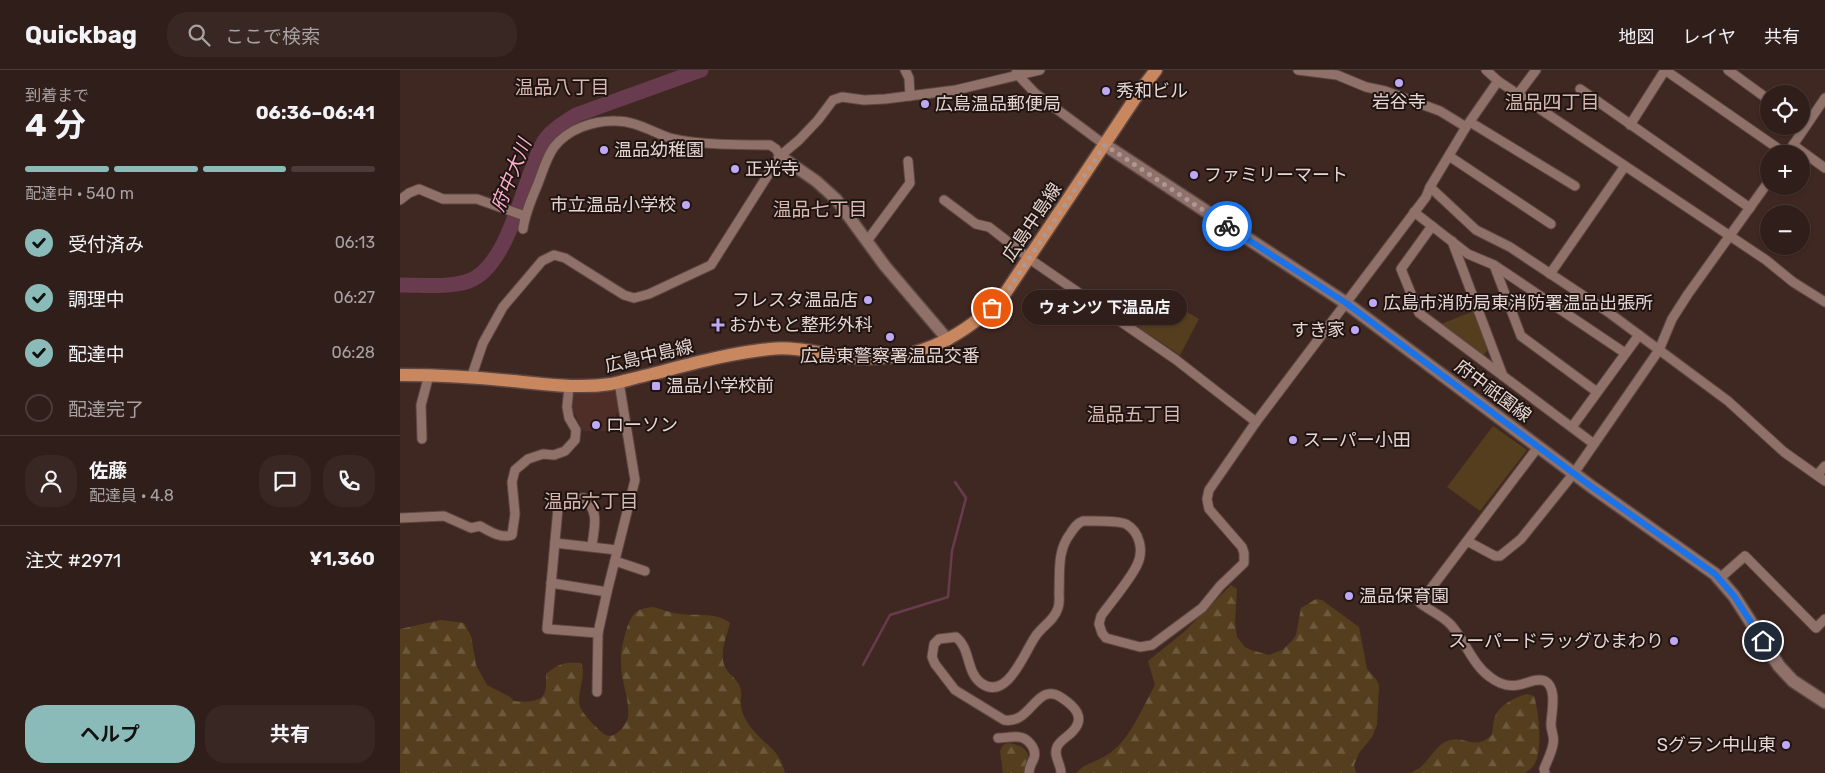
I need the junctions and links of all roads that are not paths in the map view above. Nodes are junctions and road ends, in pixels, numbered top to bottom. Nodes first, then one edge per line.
1 (905, 70) edge
2 (1040, 70) edge
3 (1156, 70) edge
4 (1298, 70) edge
5 (1536, 70) edge
6 (1665, 70) edge
7 (1728, 70) edge
8 (1489, 71) edge
9 (1016, 73) edge
10 (1498, 81) junction
11 (1580, 89) dead end
12 (1760, 93) edge
13 (1518, 94) junction
14 (910, 96) junction
15 (1825, 98) edge
16 (1810, 117) edge
17 (1468, 124) junction
18 (1630, 125) junction
19 (1798, 135) edge
20 (1105, 145) junction
21 (1773, 145) edge
22 (1793, 145) edge
23 (780, 156) junction
24 (1449, 156) junction
25 (1810, 157) edge
26 (908, 161) dead end
27 (1625, 166) junction
28 (1825, 168) edge
29 (1575, 186) dead end
30 (1430, 187) junction
31 (1760, 194) edge
32 (400, 200) edge
33 (944, 200) dead end
34 (1750, 208) junction
35 (1414, 212) junction
36 (524, 216) junction
37 (1551, 224) dead end
38 (1432, 226) junction
39 (523, 229) dead end
40 (1730, 236) junction
41 (867, 241) junction
42 (1452, 241) junction
43 (1029, 258) junction
44 (1494, 265) junction
45 (1550, 274) junction
46 (1825, 302) edge
47 (1346, 303) junction
48 (1639, 335) junction
49 (948, 340) junction
50 (1659, 350) junction
51 (1625, 353) junction
52 (400, 375) edge
53 (429, 375) junction
54 (1504, 376) junction
55 (471, 378) junction
56 (619, 382) junction
57 (569, 387) junction
58 (1597, 392) junction
59 (1256, 422) junction
60 (1572, 427) junction
61 (422, 439) dead end
62 (1594, 444) junction
63 (1538, 447) junction
64 (1825, 466) edge
65 (1574, 474) junction
66 (1817, 475) junction
67 (1825, 481) edge
68 (400, 518) edge
69 (1468, 541) junction
70 (555, 543) junction
71 (592, 546) junction
72 (617, 550) junction
73 (615, 561) junction
74 (645, 571) dead end
75 (1720, 578) junction
76 (551, 583) junction
77 (607, 592) junction
78 (1825, 619) edge
79 (598, 633) junction
80 (597, 692) dead end
81 (1825, 702) edge
82 (998, 738) dead end
83 (1029, 773) edge
84 (1062, 773) edge
85 (1545, 773) edge

1 - 14 street
2 - 9 street
3 - 20 main road, 広島中島線
4 - 17 street
5 - 13 street
6 - 18 street
6 - 21 street
7 - 12 street
8 - 10 street
9 - 14 street
9 - 20 street
10 - 13 street
10 - 17 street
11 - 18 street
13 - 27 street
14 - 23 street
15 - 16 street
17 - 24 street
17 - 29 street
18 - 34 street
19 - 22 street
20 - 43 main road, 広島中島線
20 - 47 main road, 府中祇園線
23 - 36 street
23 - 41 street
23 - 55 street
24 - 30 street
24 - 37 street
25 - 28 street
26 - 41 street
27 - 40 street
27 - 45 street
30 - 35 street
30 - 45 street
31 - 34 street
32 - 36 street
33 - 43 street
34 - 40 street
35 - 38 street
35 - 47 street
36 - 39 street
38 - 42 street
38 - 54 street
40 - 46 street
40 - 50 street
41 - 49 street
42 - 44 street
42 - 54 street
43 - 49 main road, 広島中島線
43 - 59 street
44 - 51 street
44 - 58 street
45 - 48 street
47 - 59 street
47 - 63 main road, 府中祇園線
48 - 50 street
48 - 51 street
49 - 56 main road, 広島中島線
50 - 62 street
50 - 66 street
51 - 58 street
52 - 53 main road, 広島中島線
53 - 55 main road, 広島中島線
53 - 61 street
54 - 60 street
55 - 57 main road, 広島中島線
56 - 57 main road, 広島中島線
56 - 72 street
57 - 68 street
58 - 60 street
59 - 84 street
60 - 62 street
62 - 65 street
63 - 65 main road, 府中祇園線
63 - 69 street
64 - 66 street
65 - 69 street
65 - 75 main road, 府中祇園線
66 - 67 street
69 - 85 street
70 - 71 street
70 - 71 street
70 - 76 street
71 - 72 street
72 - 73 street
73 - 74 street
73 - 77 street
75 - 78 street
75 - 81 main road, 府中祇園線
76 - 77 street
76 - 79 street
77 - 79 street
79 - 80 street
82 - 83 street

